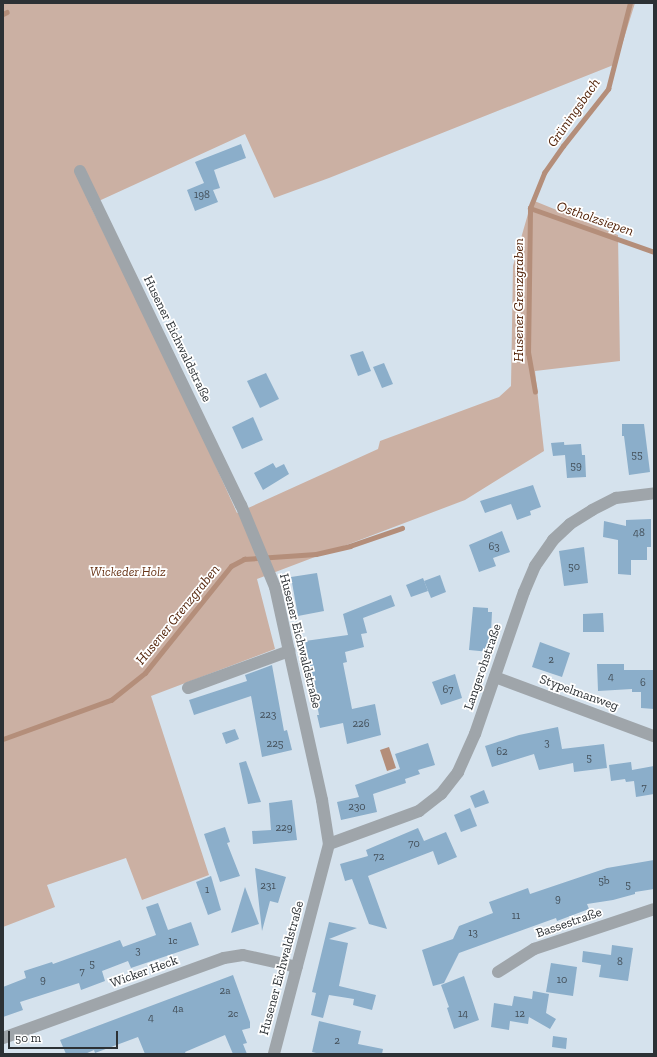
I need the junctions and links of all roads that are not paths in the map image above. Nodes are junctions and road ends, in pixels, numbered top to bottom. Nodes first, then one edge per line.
1 (80, 171) dead end
2 (654, 493) edge
3 (289, 651) junction
4 (495, 677) junction
5 (188, 688) dead end
6 (654, 736) edge
7 (329, 844) junction
8 (654, 909) edge
9 (297, 967) junction
10 (498, 972) dead end
11 (3, 1038) edge
12 (277, 1053) edge

1 - 3 street, Husener Eichwaldstraße
2 - 4 street, Langerohstraße
3 - 5 street
3 - 7 street, Husener Eichwaldstraße
4 - 6 street, Stypelmanweg
4 - 7 street, Langerohstraße
7 - 9 street, Husener Eichwaldstraße
8 - 10 street, Bassestraße
9 - 11 street, Wicker Heck
9 - 12 street, Husener Eichwaldstraße

